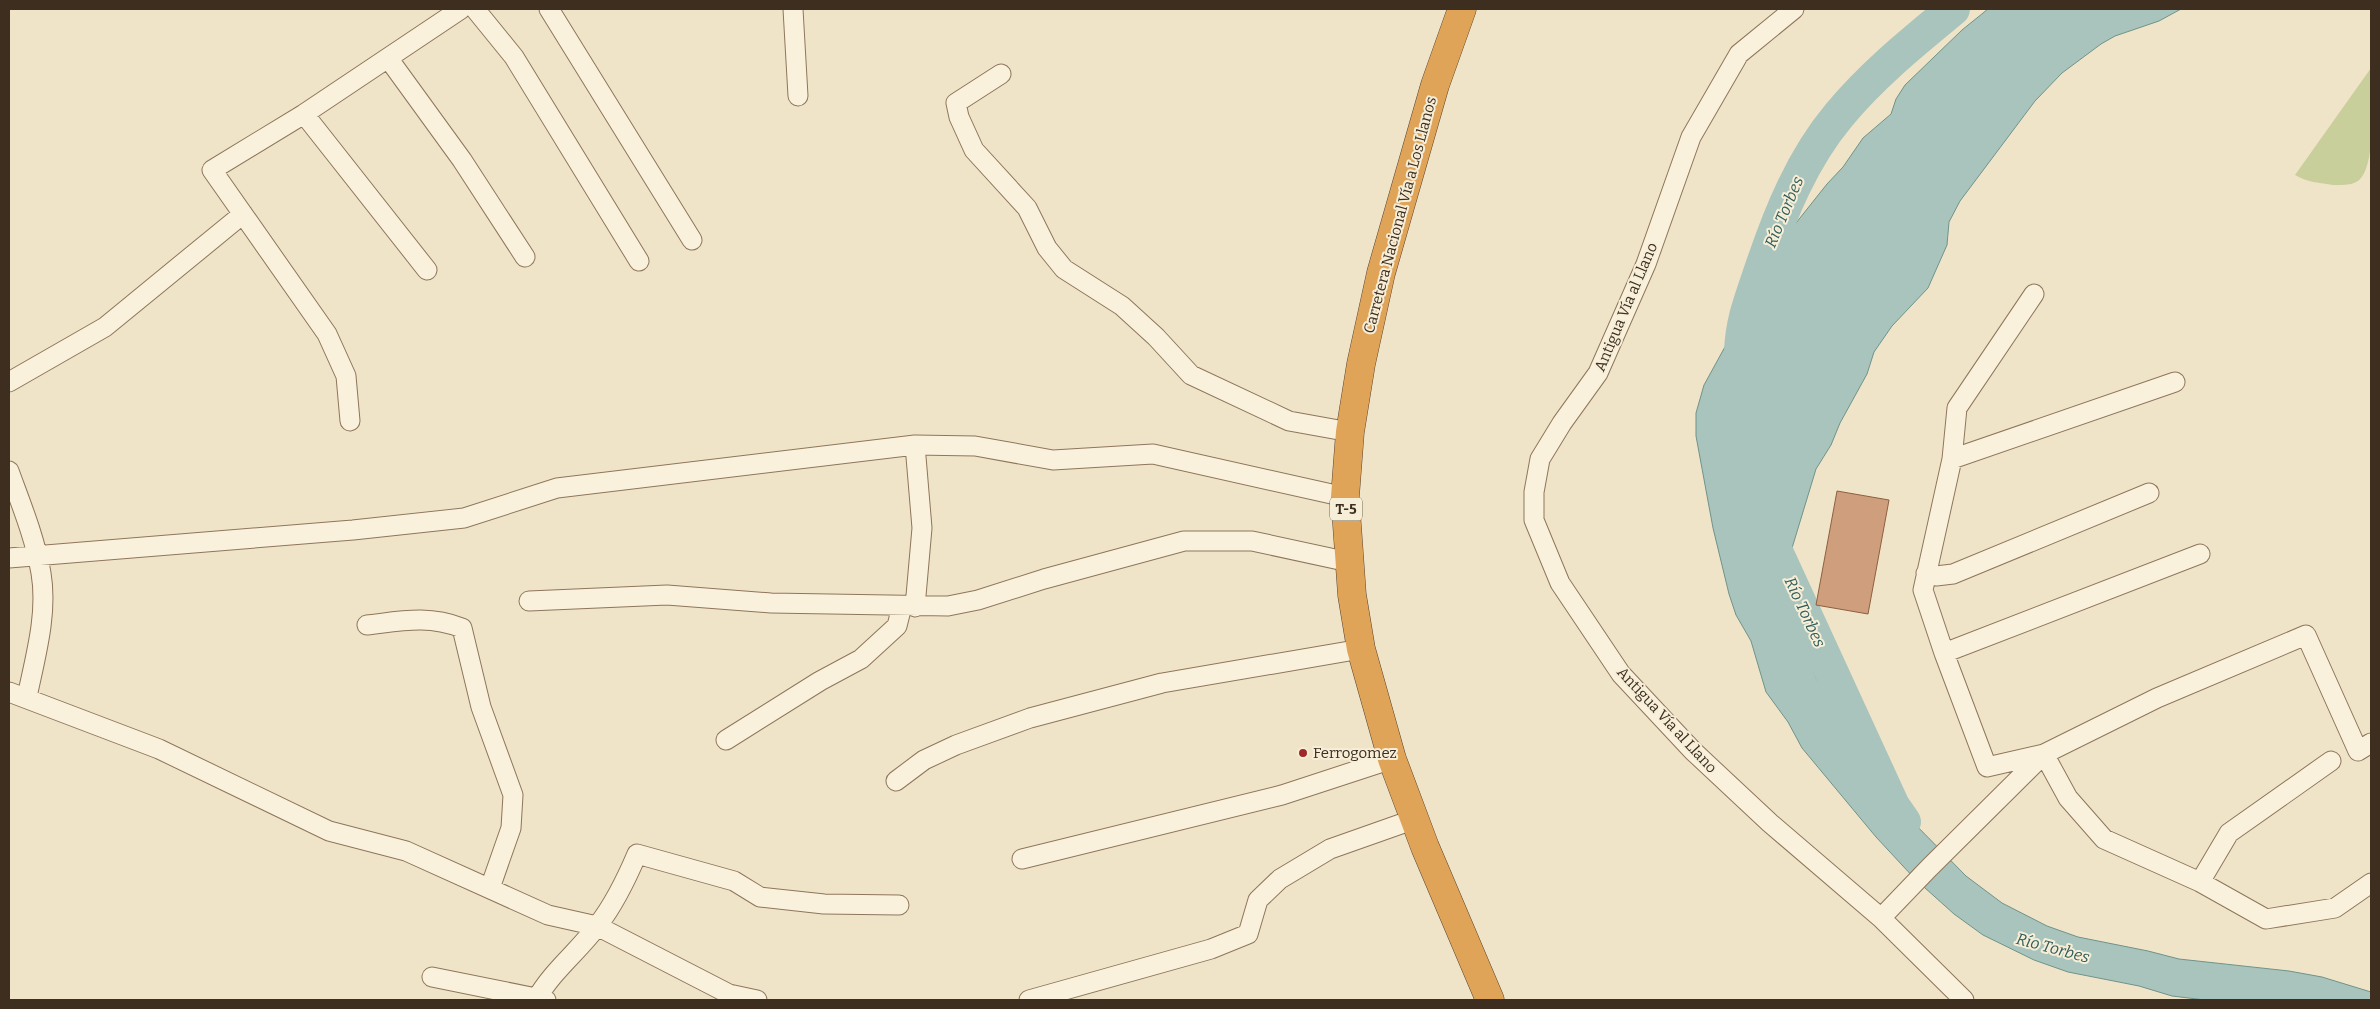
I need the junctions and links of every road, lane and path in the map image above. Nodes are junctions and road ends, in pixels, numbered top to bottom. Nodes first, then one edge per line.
1 (461, 9) edge
2 (475, 9) edge
3 (549, 9) edge
4 (793, 9) edge
5 (1462, 9) edge
6 (1794, 9) edge
7 (388, 58) junction
8 (1001, 74) dead end
9 (798, 96) dead end
10 (304, 114) junction
11 (243, 214) junction
12 (692, 240) dead end
13 (525, 257) dead end
14 (639, 261) dead end
15 (427, 270) dead end
16 (2034, 294) dead end
17 (9, 382) edge
18 (2175, 382) dead end
19 (350, 421) dead end
20 (1350, 432) junction
21 (915, 445) junction
22 (1952, 459) junction
23 (9, 471) edge
24 (2149, 493) dead end
25 (1345, 497) junction
26 (2200, 554) dead end
27 (38, 557) junction
28 (9, 558) edge
29 (1349, 562) junction
30 (1926, 574) junction
31 (529, 601) dead end
32 (909, 607) junction
33 (367, 626) dead end
34 (1361, 649) junction
35 (1944, 653) junction
36 (18, 695) edge
37 (726, 740) dead end
38 (2371, 742) edge
39 (2044, 754) junction
40 (1392, 759) junction
41 (2331, 761) dead end
42 (896, 780) dead end
43 (1415, 819) junction
44 (1022, 859) dead end
45 (2200, 882) junction
46 (2371, 883) edge
47 (490, 888) junction
48 (899, 905) dead end
49 (1881, 918) junction
50 (597, 926) junction
51 (432, 977) dead end
52 (540, 999) edge
53 (757, 1000) edge
54 (1029, 1000) edge
55 (1490, 1000) edge
56 (1964, 1000) edge

1 - 7 street
2 - 14 street
3 - 12 street
4 - 9 street
5 - 20 highway, Carretera Nacional Vía a Los Llanos / T-5
6 - 49 street, Antigua Vía al Llano
7 - 10 street
7 - 13 street
8 - 20 street
10 - 11 street
10 - 15 street
11 - 17 street
11 - 19 street
16 - 22 street
18 - 22 street
20 - 25 highway, Carretera Nacional Vía a Los Llanos / T-5
21 - 25 street
21 - 27 street
21 - 32 street
22 - 30 street
23 - 27 street
24 - 30 street
25 - 29 highway, Carretera Nacional Vía a Los Llanos / T-5
26 - 35 street
27 - 28 street
27 - 36 street
29 - 32 street
29 - 34 highway, Carretera Nacional Vía a Los Llanos / T-5
30 - 35 street
31 - 32 street
32 - 37 street
33 - 47 street
34 - 40 highway, Carretera Nacional Vía a Los Llanos / T-5
34 - 42 street
35 - 39 street
36 - 47 street
38 - 39 street
39 - 45 street
39 - 49 street
40 - 43 highway, Carretera Nacional Vía a Los Llanos / T-5
40 - 44 street
41 - 45 street
43 - 54 street
43 - 55 highway, Carretera Nacional Vía a Los Llanos / T-5
45 - 46 street
47 - 50 street
48 - 50 street
49 - 56 street, Antigua Vía al Llano
50 - 52 street
50 - 53 street
51 - 52 street

